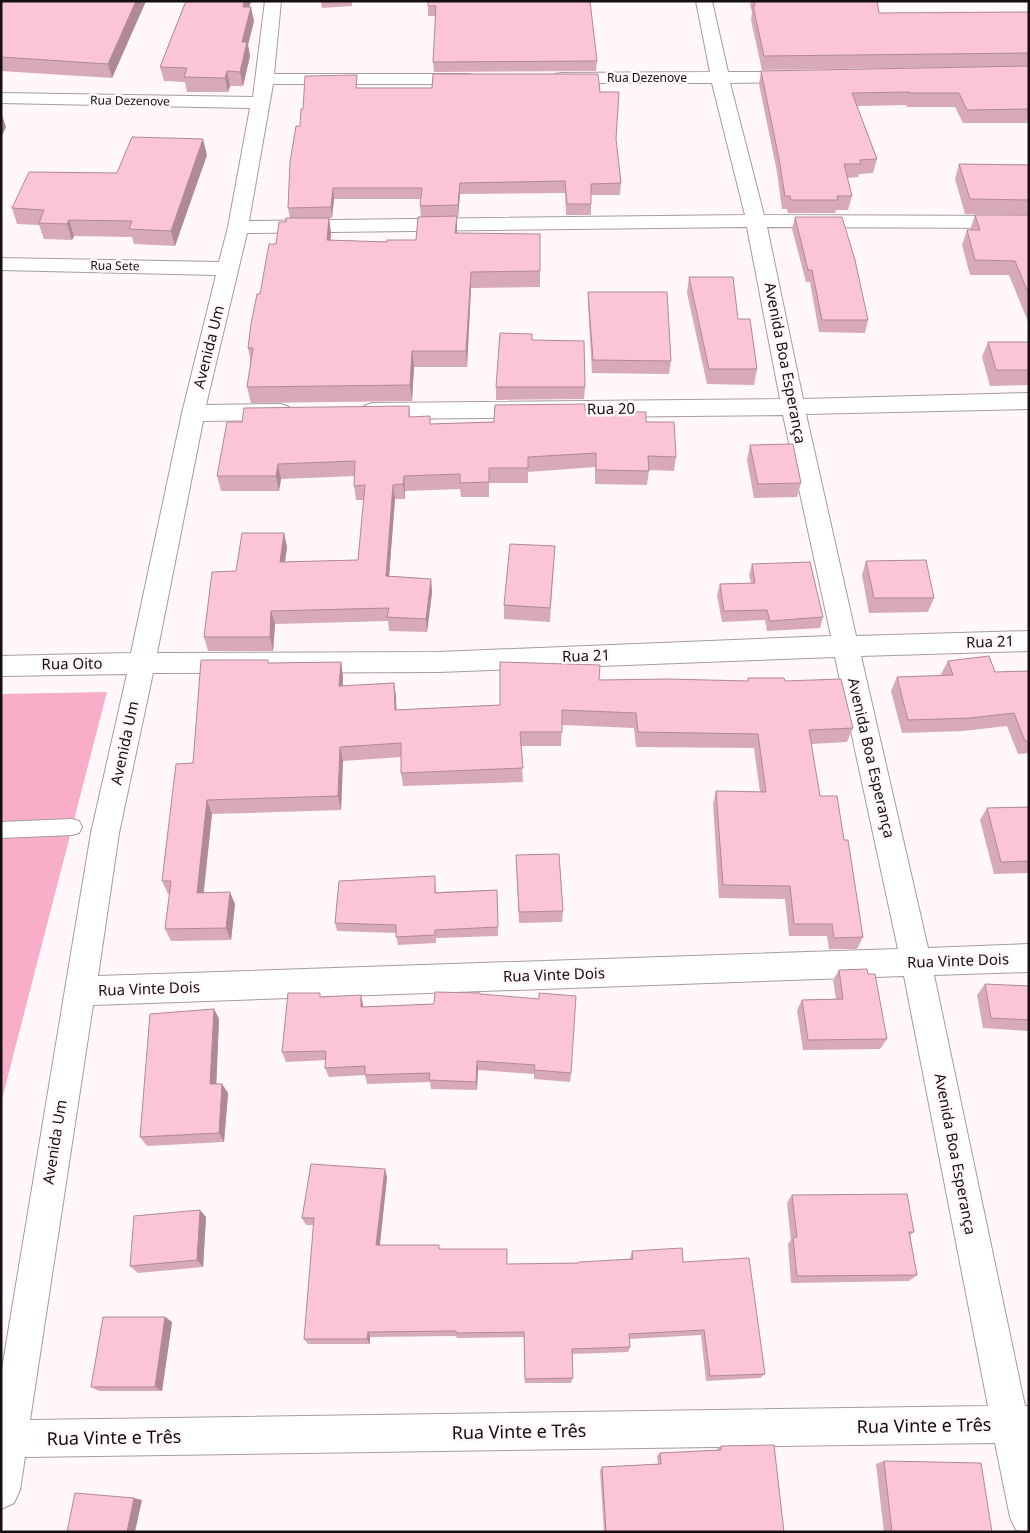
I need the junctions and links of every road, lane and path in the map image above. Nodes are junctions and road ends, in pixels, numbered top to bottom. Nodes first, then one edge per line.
1 (273, 1) edge
2 (704, 1) edge
3 (820, 76) edge
4 (483, 78) edge
5 (542, 78) edge
6 (720, 78) junction
7 (262, 91) junction
8 (1, 98) edge
9 (756, 222) junction
10 (1029, 222) edge
11 (238, 226) junction
12 (1, 264) edge
13 (229, 269) junction
14 (1029, 401) edge
15 (793, 407) junction
16 (301, 412) edge
17 (350, 412) edge
18 (193, 413) junction
19 (1029, 641) edge
20 (845, 646) junction
21 (142, 663) junction
22 (1, 666) edge
23 (72, 827) dead end
24 (1, 830) edge
25 (1029, 958) edge
26 (916, 962) junction
27 (78, 991) junction
28 (1019, 1424) edge
29 (9, 1439) junction
30 (1, 1490) edge
31 (1029, 1517) edge

1 - 7 street, Avenida Um
2 - 6 street, Avenida Boa Esperança
3 - 6 street, Rua Dezenove
4 - 7 street, Rua Dezenove
5 - 6 street, Rua Dezenove
6 - 9 street, Avenida Boa Esperança
7 - 8 street, Rua Dezenove
7 - 11 street, Avenida Um
9 - 10 street
9 - 11 street
9 - 15 street, Avenida Boa Esperança
11 - 13 street, Avenida Um
12 - 13 street, Rua Sete
13 - 18 street, Avenida Um
14 - 15 street, Rua 20
15 - 17 street, Rua 20
15 - 20 street, Avenida Boa Esperança
16 - 18 street
18 - 21 street, Avenida Um
19 - 20 street, Rua 21
20 - 21 street, Rua 21
20 - 26 street, Avenida Boa Esperança
21 - 22 street, Rua Oito
21 - 27 street, Avenida Um
23 - 24 lane
25 - 26 street, Rua Vinte Dois
26 - 27 street, Rua Vinte Dois
26 - 28 street, Avenida Boa Esperança
27 - 29 street, Avenida Um
28 - 29 street, Rua Vinte e Três
28 - 31 street, Avenida Boa Esperança
29 - 30 street, Avenida Um

